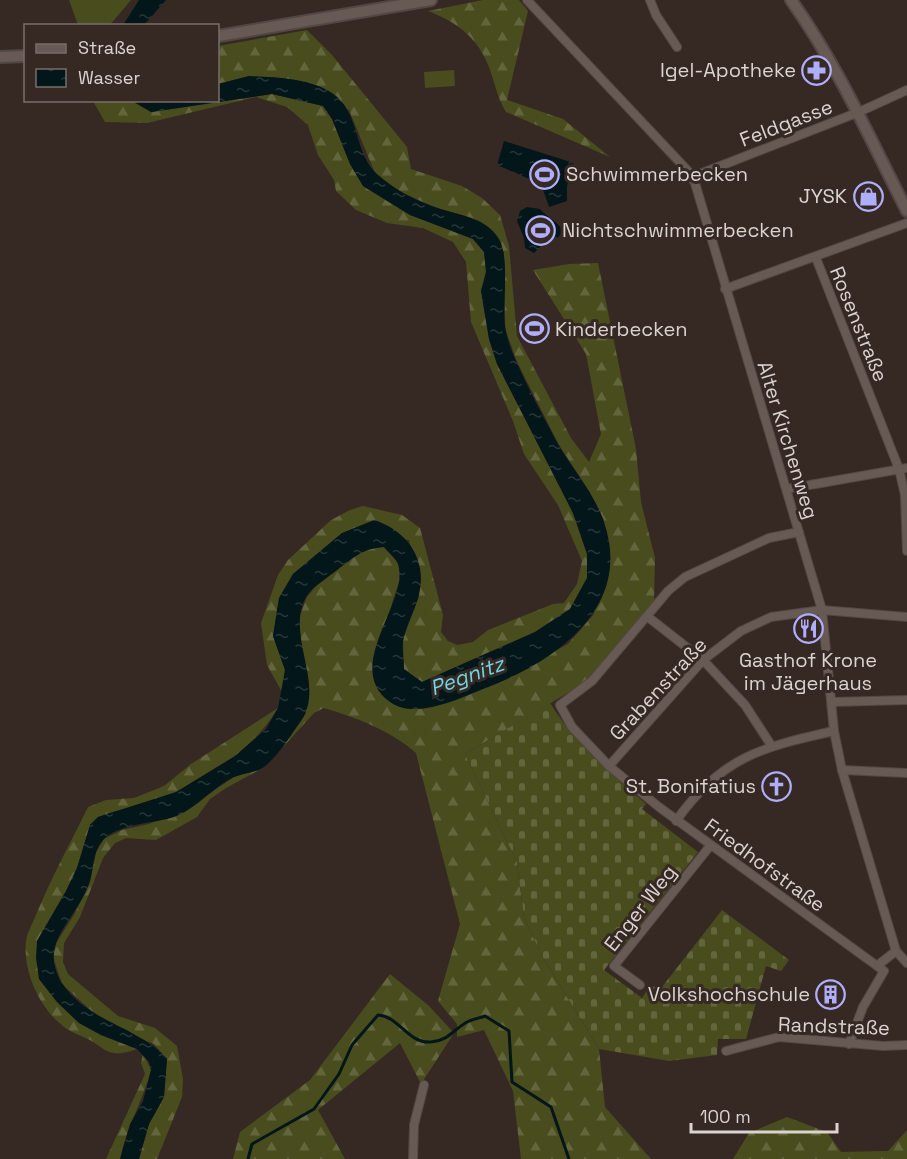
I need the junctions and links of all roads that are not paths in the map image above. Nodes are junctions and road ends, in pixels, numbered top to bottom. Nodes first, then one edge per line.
1 (430, 0) edge
2 (527, 0) edge
3 (650, 0) edge
4 (795, 2) edge
5 (219, 36) edge
6 (677, 47) dead end
7 (24, 56) edge
8 (0, 57) edge
9 (907, 90) edge
10 (859, 112) junction
11 (692, 177) junction
12 (905, 204) edge
13 (907, 224) edge
14 (816, 258) junction
15 (725, 289) junction
16 (903, 469) edge
17 (787, 489) junction
18 (799, 532) junction
19 (907, 551) edge
20 (822, 609) junction
21 (907, 616) edge
22 (648, 617) junction
23 (703, 660) junction
24 (907, 700) edge
25 (833, 702) junction
26 (834, 731) junction
27 (771, 745) junction
28 (609, 766) junction
29 (842, 771) junction
30 (907, 773) edge
31 (676, 821) junction
32 (710, 846) junction
33 (896, 951) junction
34 (907, 951) edge
35 (907, 963) edge
36 (878, 965) junction
37 (640, 985) dead end
38 (849, 1044) junction
39 (907, 1045) edge
40 (726, 1051) dead end
41 (424, 1085) dead end
42 (413, 1159) edge

1 - 5 main road
2 - 11 street, Alter Kirchenweg
3 - 6 street
4 - 10 main road
7 - 8 main road
9 - 10 street, Feldgasse
10 - 11 street, Feldgasse
10 - 12 main road
11 - 15 street, Alter Kirchenweg
13 - 14 street
14 - 15 street
14 - 16 street, Rosenstraße
15 - 17 street, Alter Kirchenweg
16 - 17 street
16 - 19 street
17 - 18 street, Alter Kirchenweg
18 - 20 street, Alter Kirchenweg
18 - 22 street
20 - 21 street, Grabenstraße
20 - 23 street, Grabenstraße
20 - 25 street, Alter Kirchenweg
22 - 23 street
22 - 28 street, Friedhofstraße
23 - 27 street
23 - 28 street, Grabenstraße
24 - 25 street
25 - 26 street, Alter Kirchenweg
26 - 27 street
26 - 29 street, Alter Kirchenweg
27 - 31 street
28 - 31 street, Friedhofstraße
29 - 30 street
29 - 33 street, Alter Kirchenweg
31 - 32 street, Friedhofstraße
32 - 36 street, Friedhofstraße
32 - 37 street, Enger Weg
33 - 34 street
33 - 35 street
33 - 36 street
36 - 38 street
38 - 39 street, Randstraße
38 - 40 street, Randstraße
41 - 42 street

